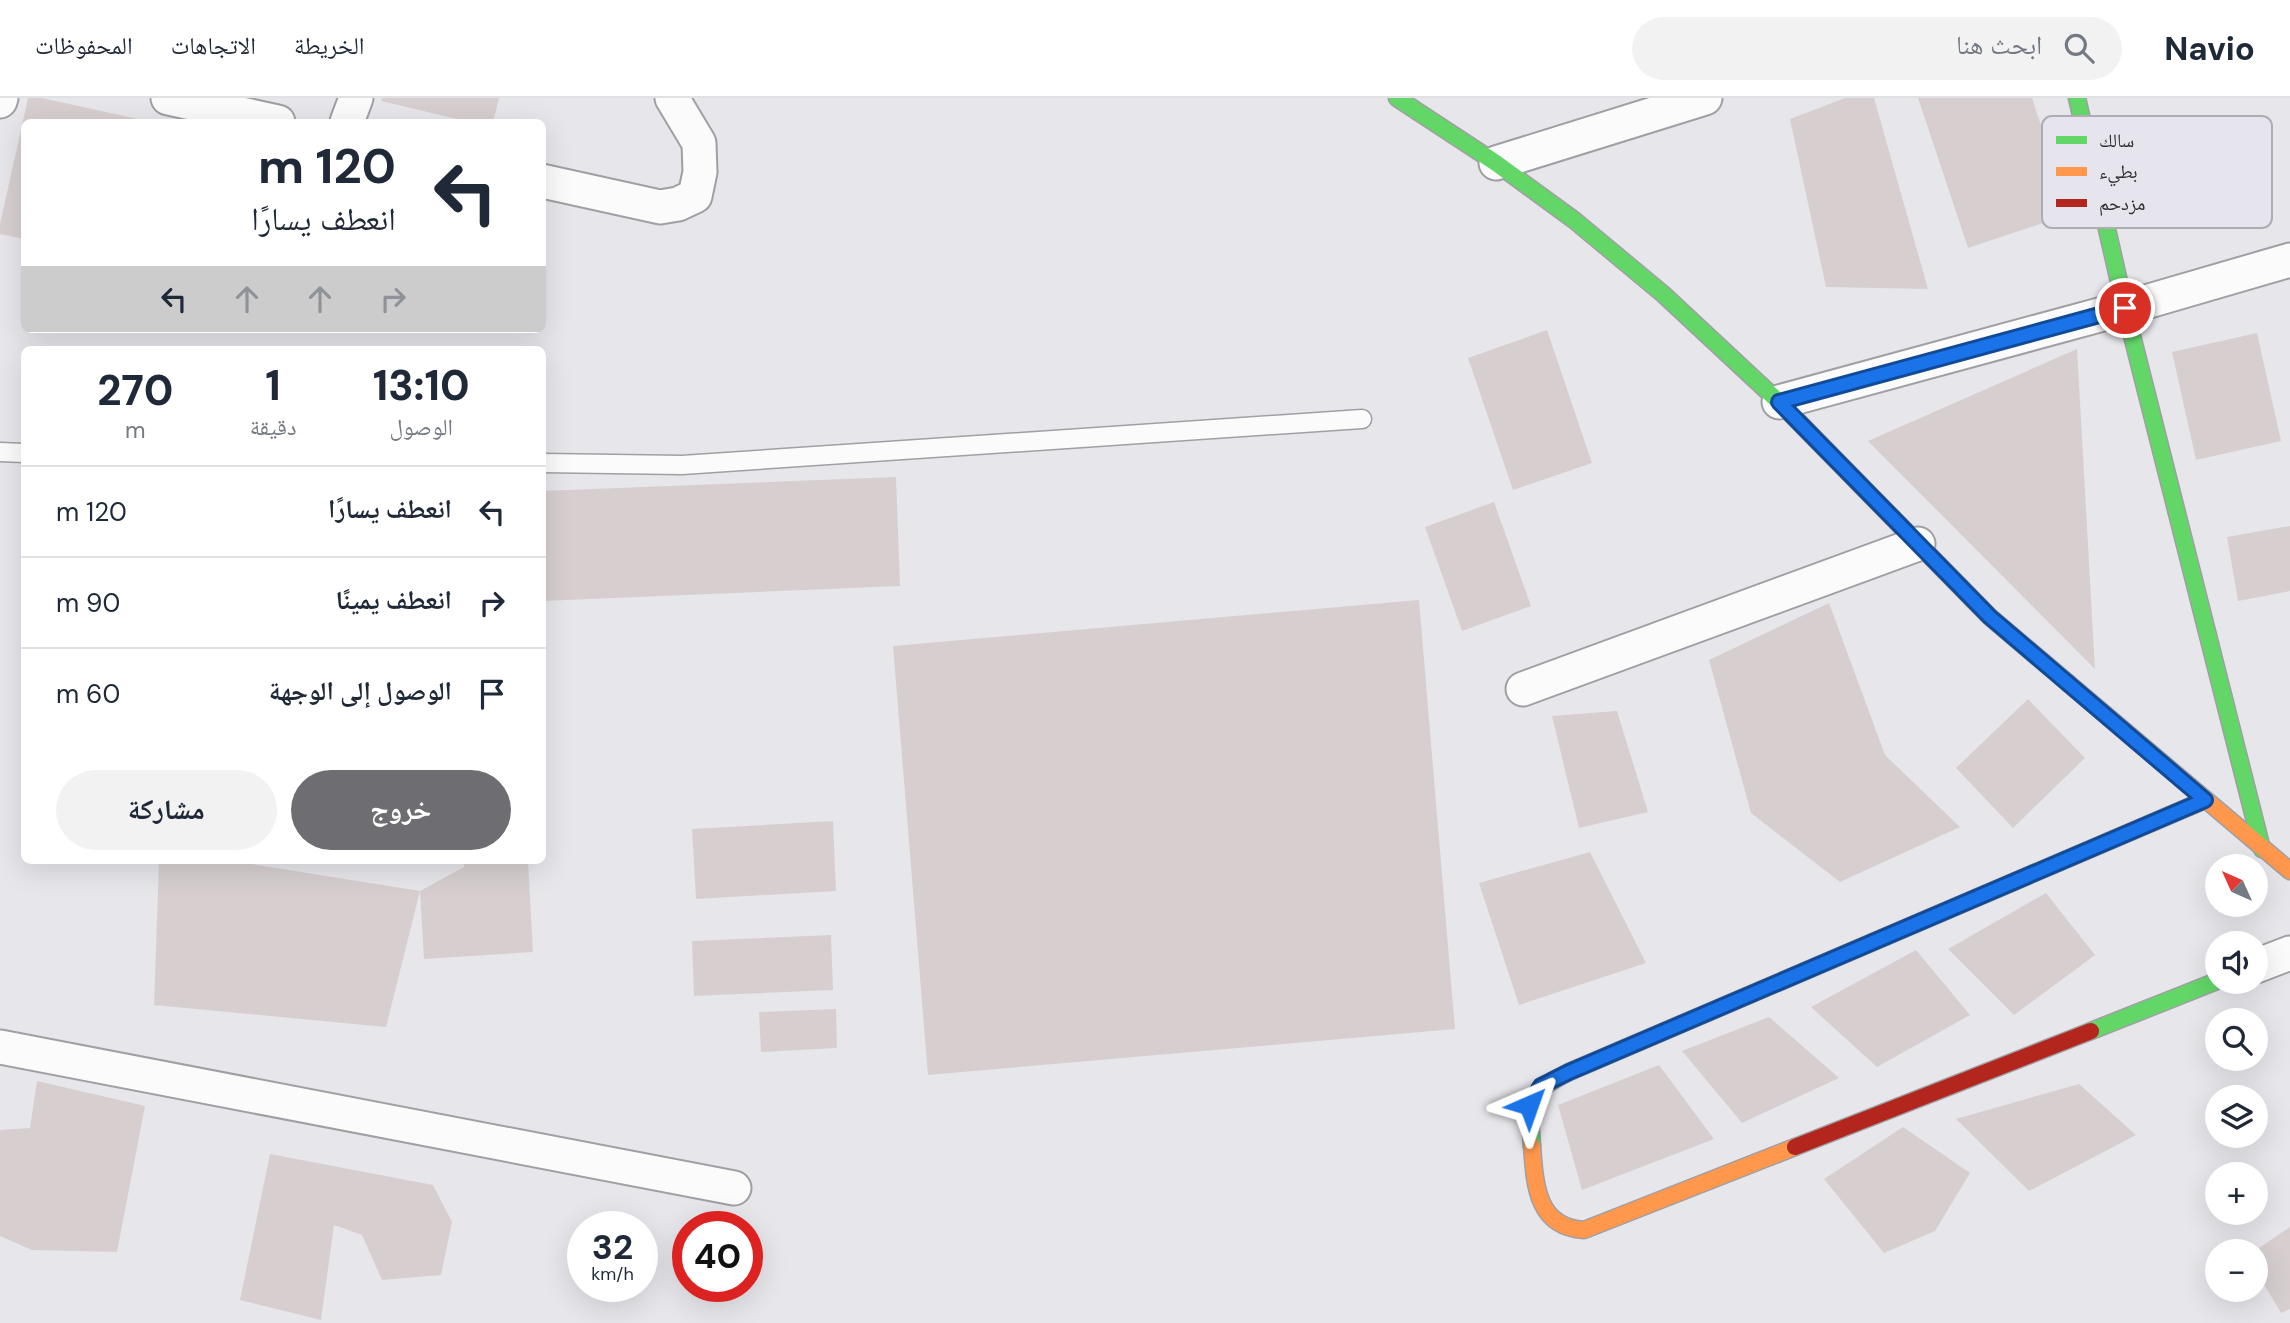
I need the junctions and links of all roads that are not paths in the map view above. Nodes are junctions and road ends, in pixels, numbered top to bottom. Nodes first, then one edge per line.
1 (168, 98) edge
2 (356, 98) edge
3 (672, 98) edge
4 (1397, 98) edge
5 (1704, 98) edge
6 (2077, 98) edge
7 (2081, 116) edge
8 (264, 119) edge
9 (348, 119) edge
10 (1496, 163) junction
11 (546, 182) edge
12 (2107, 228) edge
13 (2290, 260) edge
14 (2125, 308) junction
15 (1779, 402) junction
16 (1362, 419) dead end
17 (0, 452) edge
18 (21, 453) edge
19 (546, 463) edge
20 (1918, 544) junction
21 (1523, 689) dead end
22 (2205, 800) junction
23 (2262, 849) junction
24 (2290, 871) edge
25 (2290, 953) edge
26 (2268, 961) edge
27 (2205, 987) edge
28 (0, 1047) edge
29 (734, 1188) dead end

1 - 8 street
2 - 9 street
3 - 11 street
4 - 10 street
5 - 10 street
6 - 7 street
10 - 15 street
12 - 14 street
13 - 14 street
14 - 15 street
14 - 23 street
15 - 20 street
16 - 19 lane
17 - 18 lane
20 - 21 street
20 - 22 street
22 - 23 street
22 - 27 street
23 - 24 street
25 - 26 street
28 - 29 street

